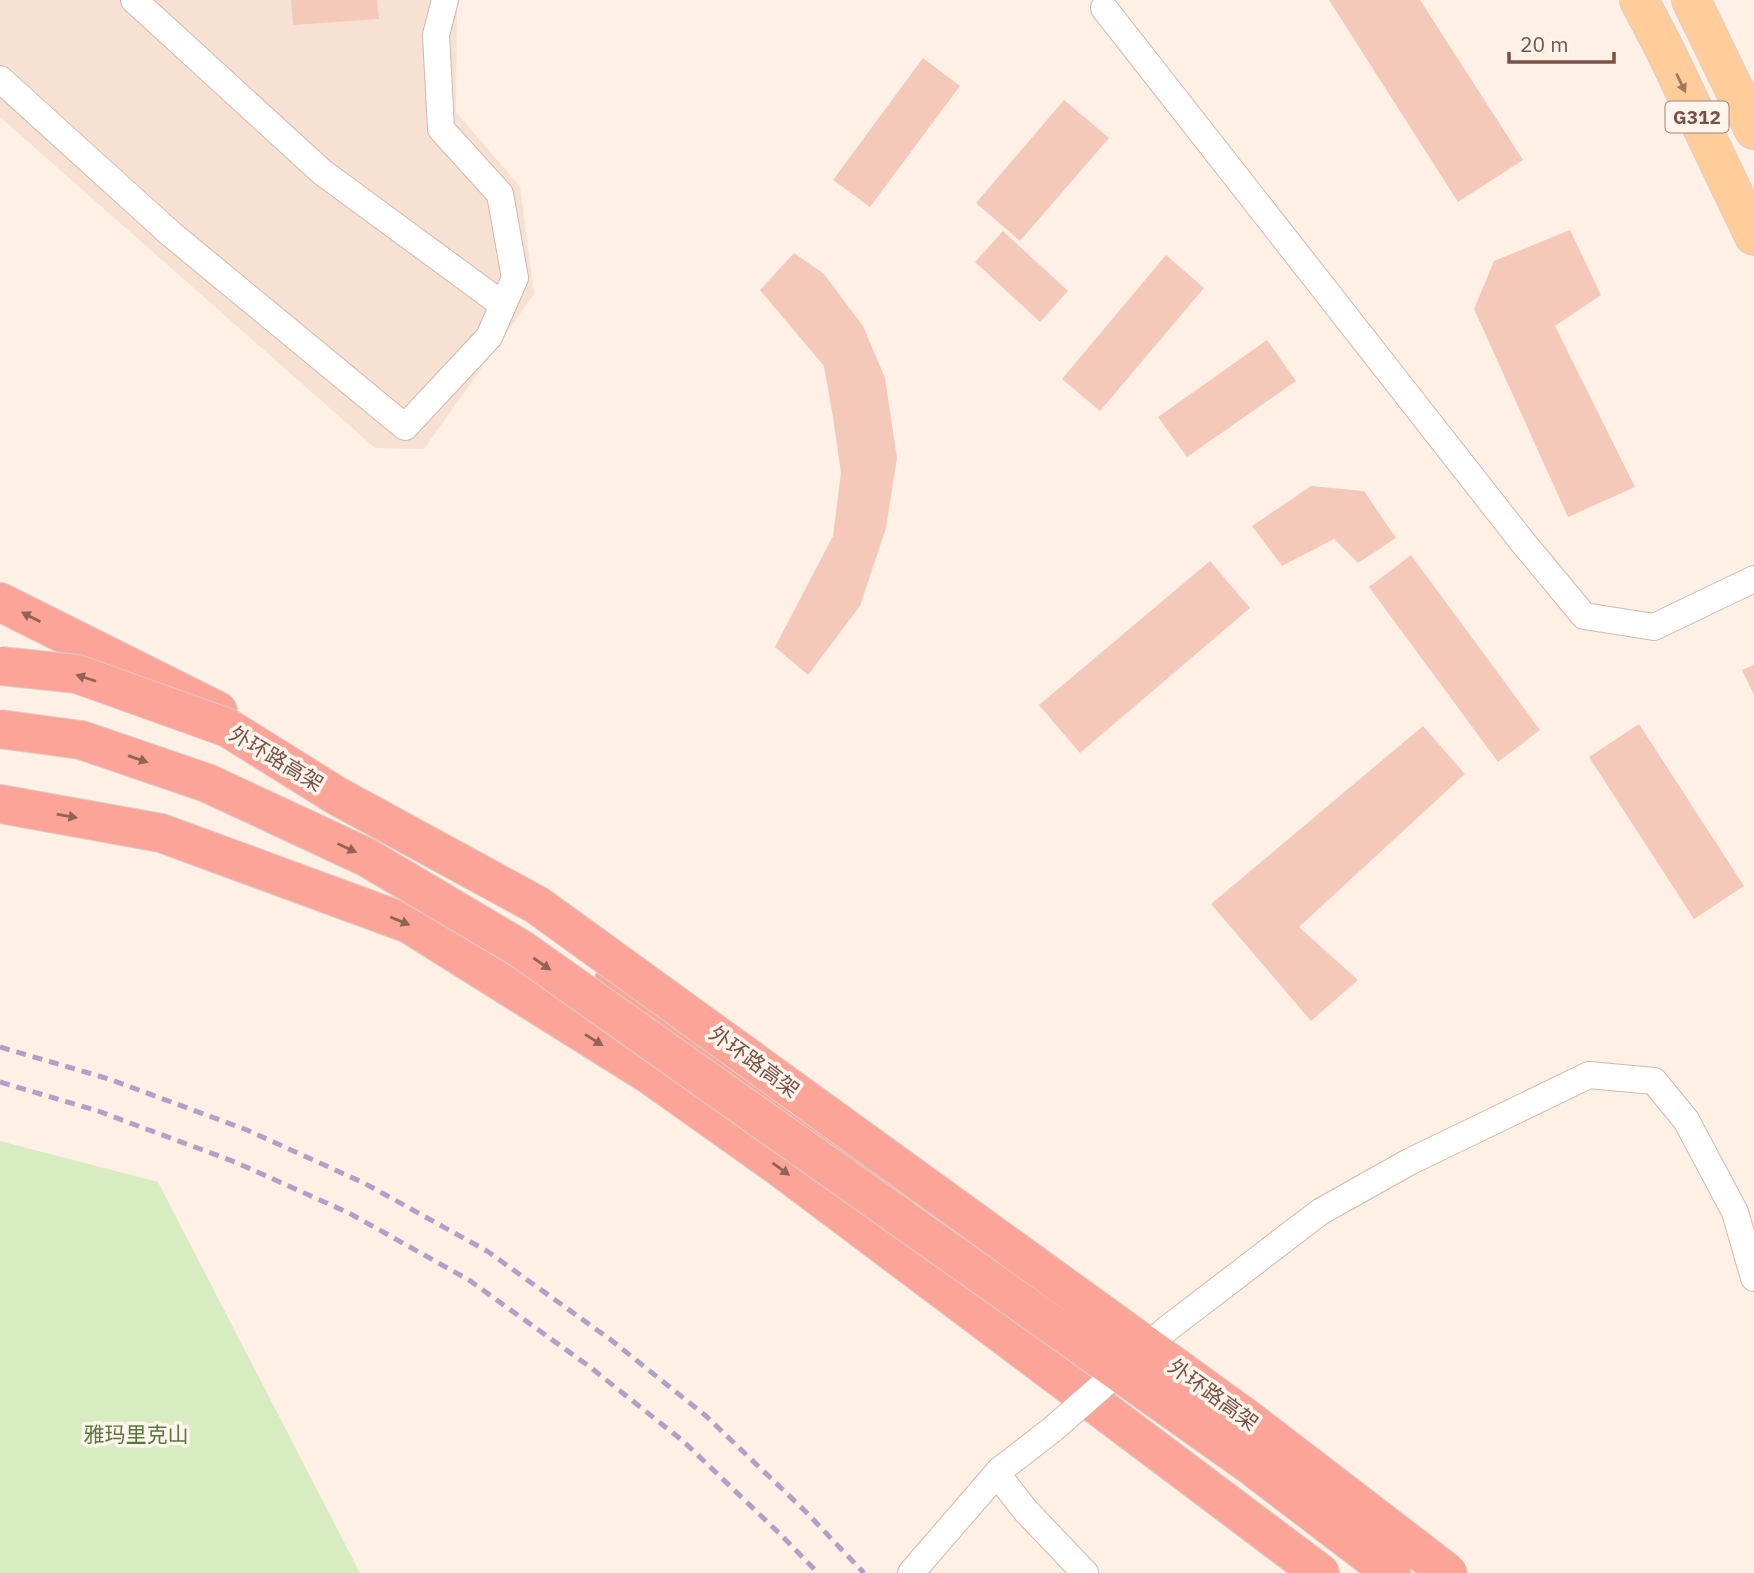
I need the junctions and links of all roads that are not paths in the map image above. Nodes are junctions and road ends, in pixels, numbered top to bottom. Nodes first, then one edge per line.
1 (134, 0) edge
2 (445, 0) edge
3 (1639, 0) edge
4 (1691, 0) edge
5 (1104, 8) dead end
6 (1723, 67) junction
7 (0, 79) edge
8 (1754, 93) edge
9 (1754, 130) edge
10 (1754, 236) edge
11 (503, 305) junction
12 (1754, 579) edge
13 (0, 602) edge
14 (0, 666) edge
15 (0, 729) edge
16 (0, 804) edge
17 (1754, 1278) edge
18 (1000, 1470) junction
19 (911, 1573) edge
20 (1085, 1573) edge
21 (1320, 1573) edge
22 (1392, 1573) edge
23 (1415, 1573) edge
24 (1448, 1573) edge

1 - 11 street
2 - 11 street
3 -> 10 main road, G312
4 - 6 main road, G312
5 - 12 street
6 - 8 main road
6 - 9 main road, G312
7 - 11 street
23 -> 13 highway
24 -> 14 highway, 外环路高架, bridge
15 -> 22 highway, 外环路高架, bridge
16 -> 21 highway
17 - 18 street, bridge
18 - 19 street
18 - 20 street

